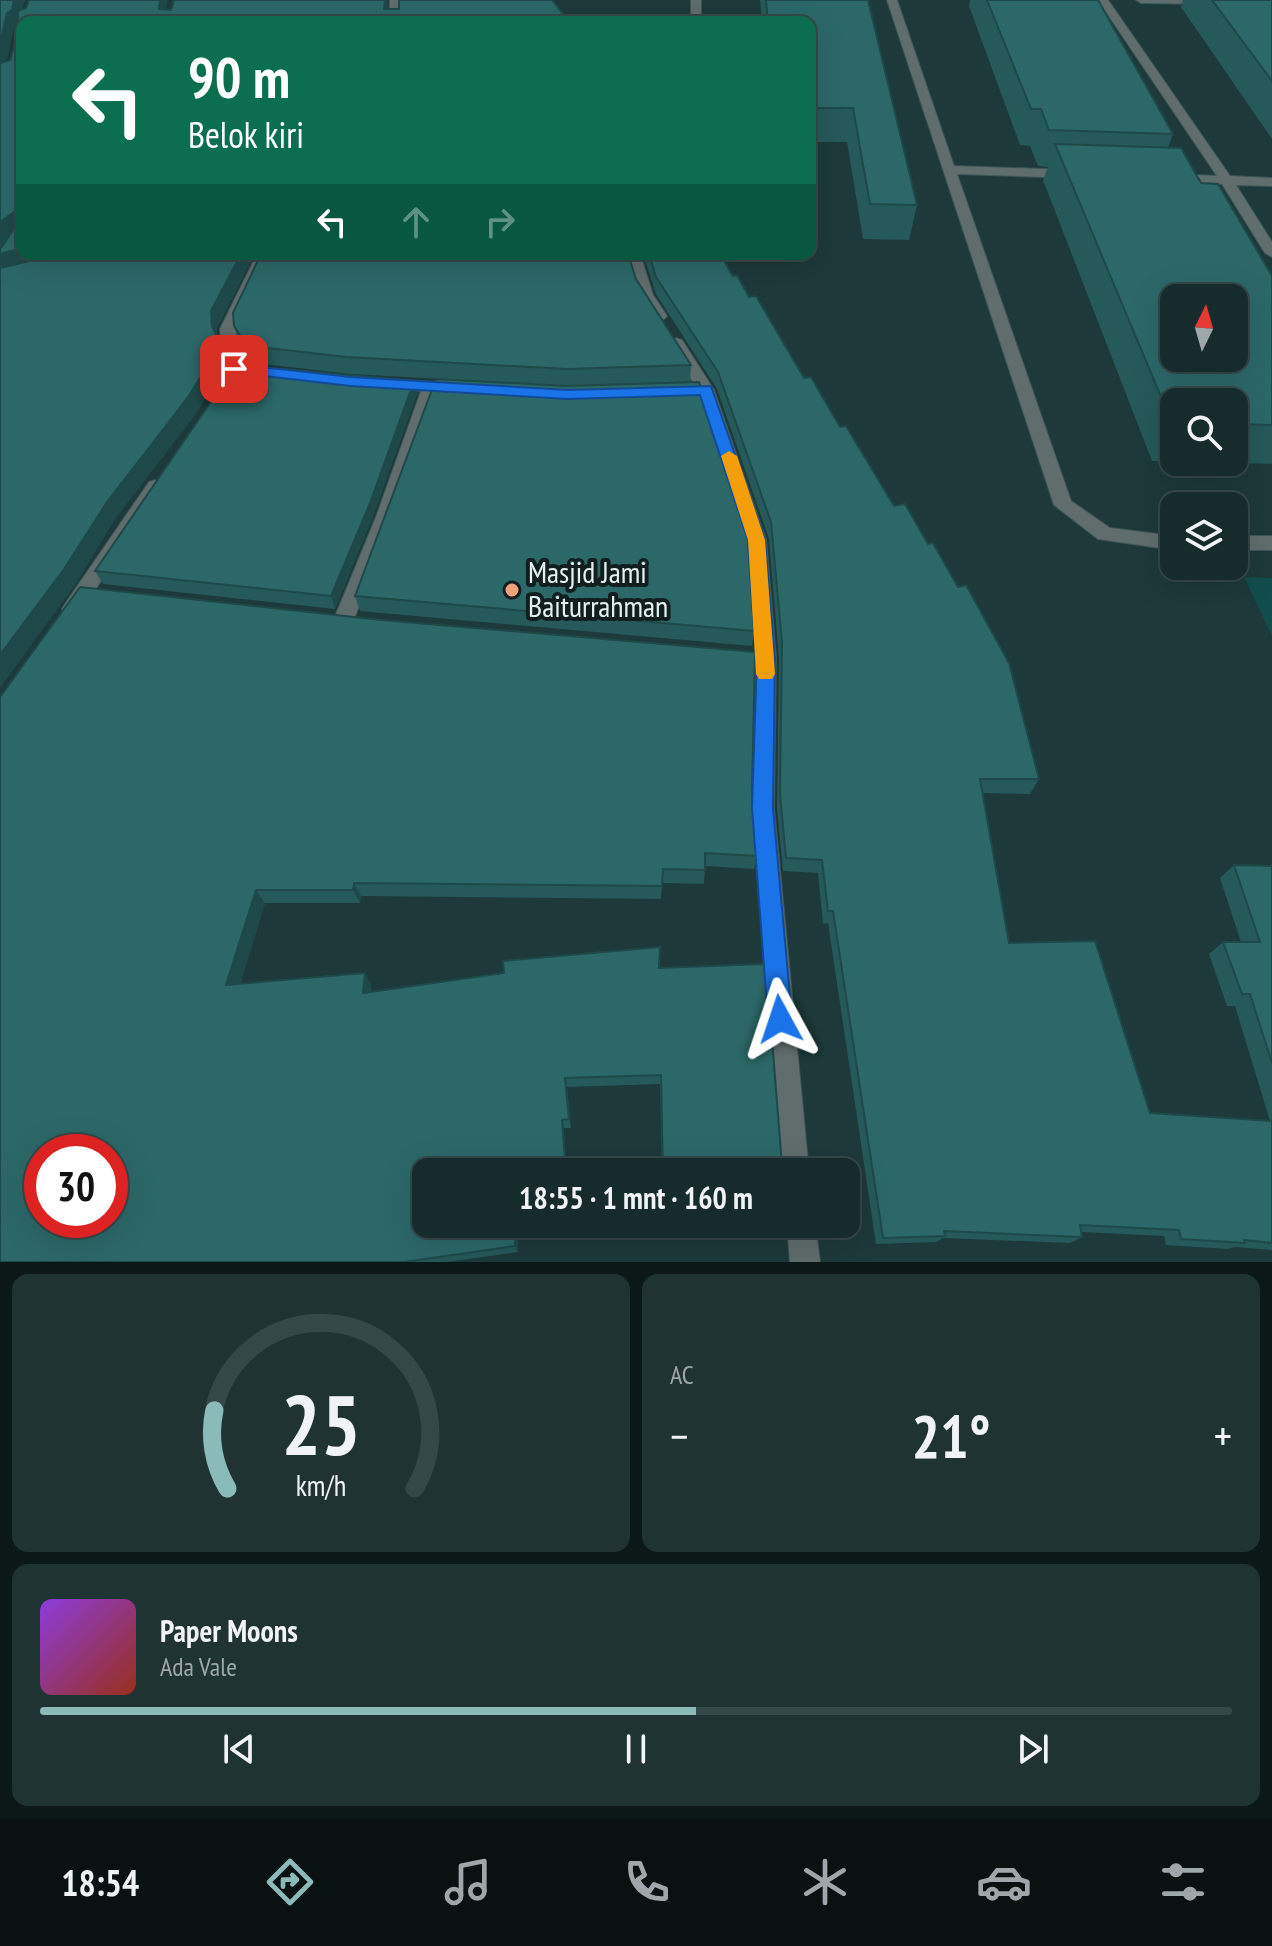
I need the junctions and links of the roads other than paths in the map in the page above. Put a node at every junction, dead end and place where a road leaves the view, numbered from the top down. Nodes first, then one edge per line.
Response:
1 (892, 0) edge
2 (1103, 0) edge
3 (1141, 0) edge
4 (1228, 1) edge
5 (949, 170) junction
6 (1087, 175) edge
7 (1165, 178) edge
8 (1226, 180) junction
9 (1272, 182) edge
10 (1272, 253) edge
11 (261, 260) edge
12 (635, 260) edge
13 (367, 383) edge
14 (431, 387) junction
15 (476, 390) edge
16 (212, 406) edge
17 (169, 469) edge
18 (1160, 541) edge
19 (1248, 543) edge
20 (1272, 543) edge
21 (372, 623) edge
22 (59, 628) edge
23 (794, 1158) edge
24 (802, 1238) edge
25 (805, 1262) edge

1 - 5 street
2 - 8 street
3 - 4 street
5 - 6 street
5 - 18 street
7 - 8 street
8 - 9 street
8 - 10 street
11 - 16 street
12 - 23 street
13 - 14 street
14 - 15 street
14 - 21 street
17 - 22 street
19 - 20 street
24 - 25 street

